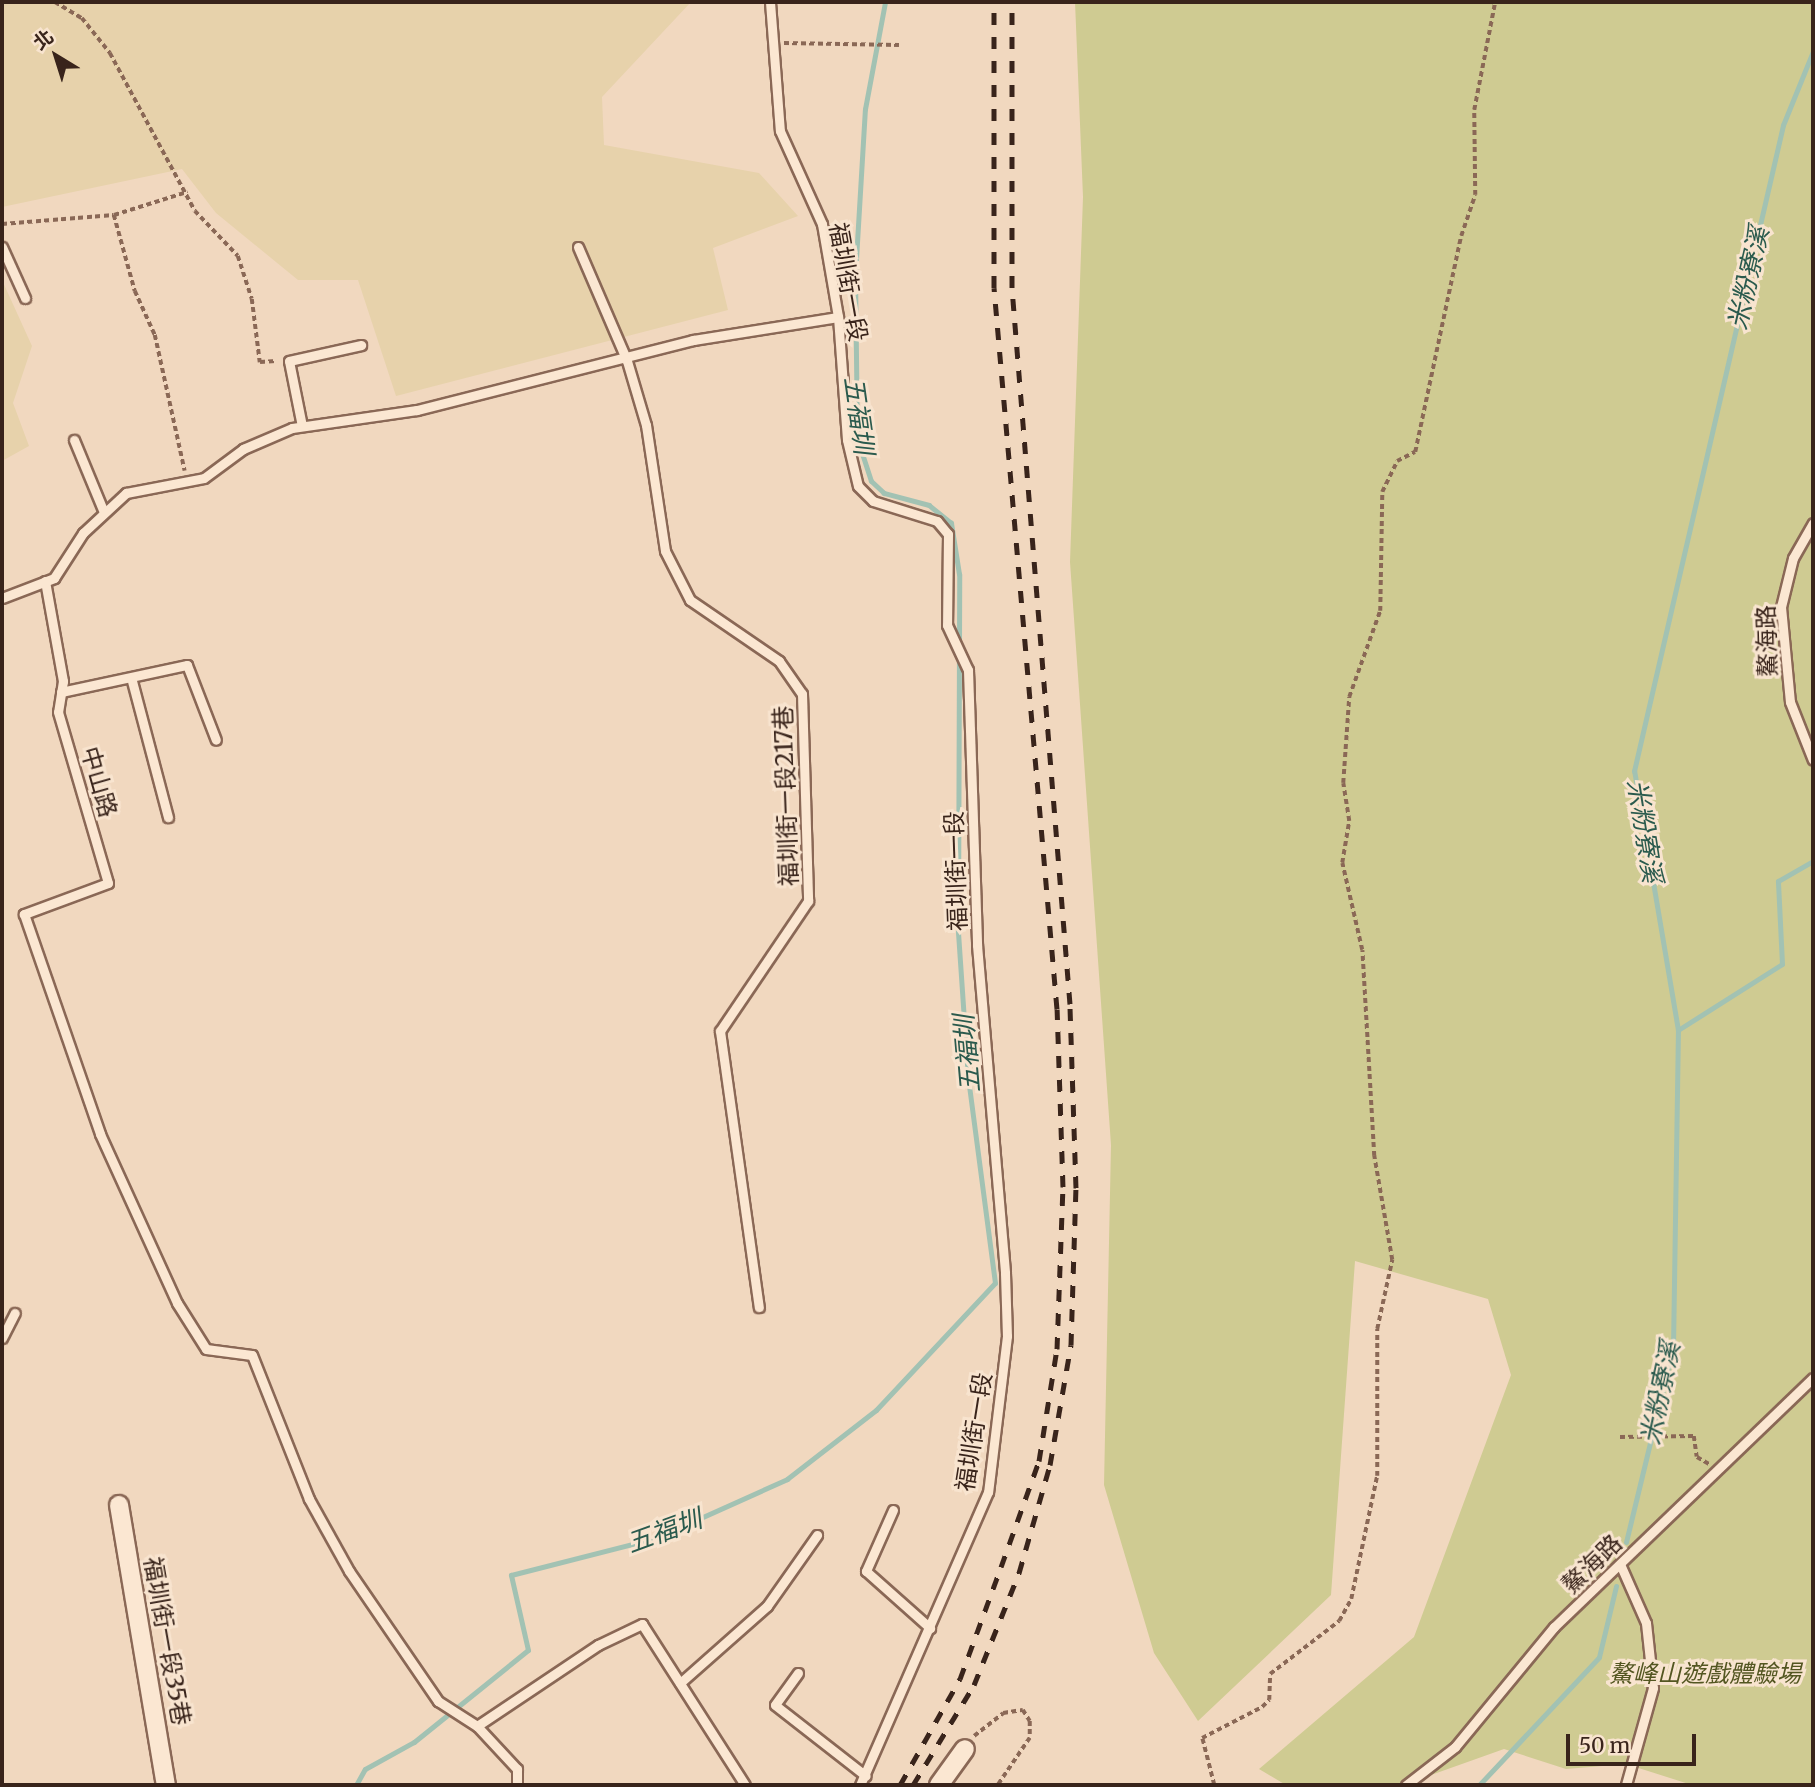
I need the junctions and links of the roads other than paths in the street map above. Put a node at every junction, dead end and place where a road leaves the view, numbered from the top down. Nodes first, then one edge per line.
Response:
1 (770, 2) edge
2 (2, 247) edge
3 (578, 247) dead end
4 (25, 298) dead end
5 (838, 317) junction
6 (361, 345) dead end
7 (627, 360) junction
8 (297, 427) junction
9 (74, 440) dead end
10 (103, 510) junction
11 (1813, 523) edge
12 (45, 581) junction
13 (2, 598) edge
14 (132, 681) junction
15 (61, 692) junction
16 (216, 740) dead end
17 (1813, 760) edge
18 (168, 817) dead end
19 (759, 1307) dead end
20 (15, 1313) dead end
21 (2, 1338) edge
22 (1813, 1378) edge
23 (119, 1506) dead end
24 (893, 1510) dead end
25 (817, 1535) dead end
26 (1620, 1564) junction
27 (930, 1628) junction
28 (798, 1673) dead end
29 (680, 1683) junction
30 (477, 1726) junction
31 (965, 1749) road end
32 (866, 1776) junction
33 (166, 1785) edge
34 (517, 1785) edge
35 (745, 1785) edge
36 (860, 1785) edge
37 (939, 1785) edge
38 (1406, 1785) edge
39 (1626, 1785) edge

1 - 5 lane, 福圳街一段
2 - 4 lane
3 - 7 lane, 福圳街一段217巷
5 - 7 lane
5 - 27 lane, 福圳街一段
6 - 8 lane
7 - 8 lane
7 - 19 lane, 福圳街一段217巷
8 - 10 lane
9 - 10 lane
10 - 12 lane
11 - 17 lane, 鰲海路
12 - 13 lane
12 - 15 lane, 中山路
14 - 15 lane
14 - 16 lane
14 - 18 lane
15 - 30 lane, 中山路
20 - 21 lane
22 - 26 lane, 鰲海路
23 - 33 street, 福圳街一段35巷
24 - 27 lane
25 - 29 lane
26 - 38 lane, 鰲海路
26 - 39 lane
27 - 32 lane, 福圳街一段
28 - 32 lane
29 - 30 lane
29 - 35 lane
30 - 34 lane
31 - 37 street
32 - 36 lane, 福圳街一段

